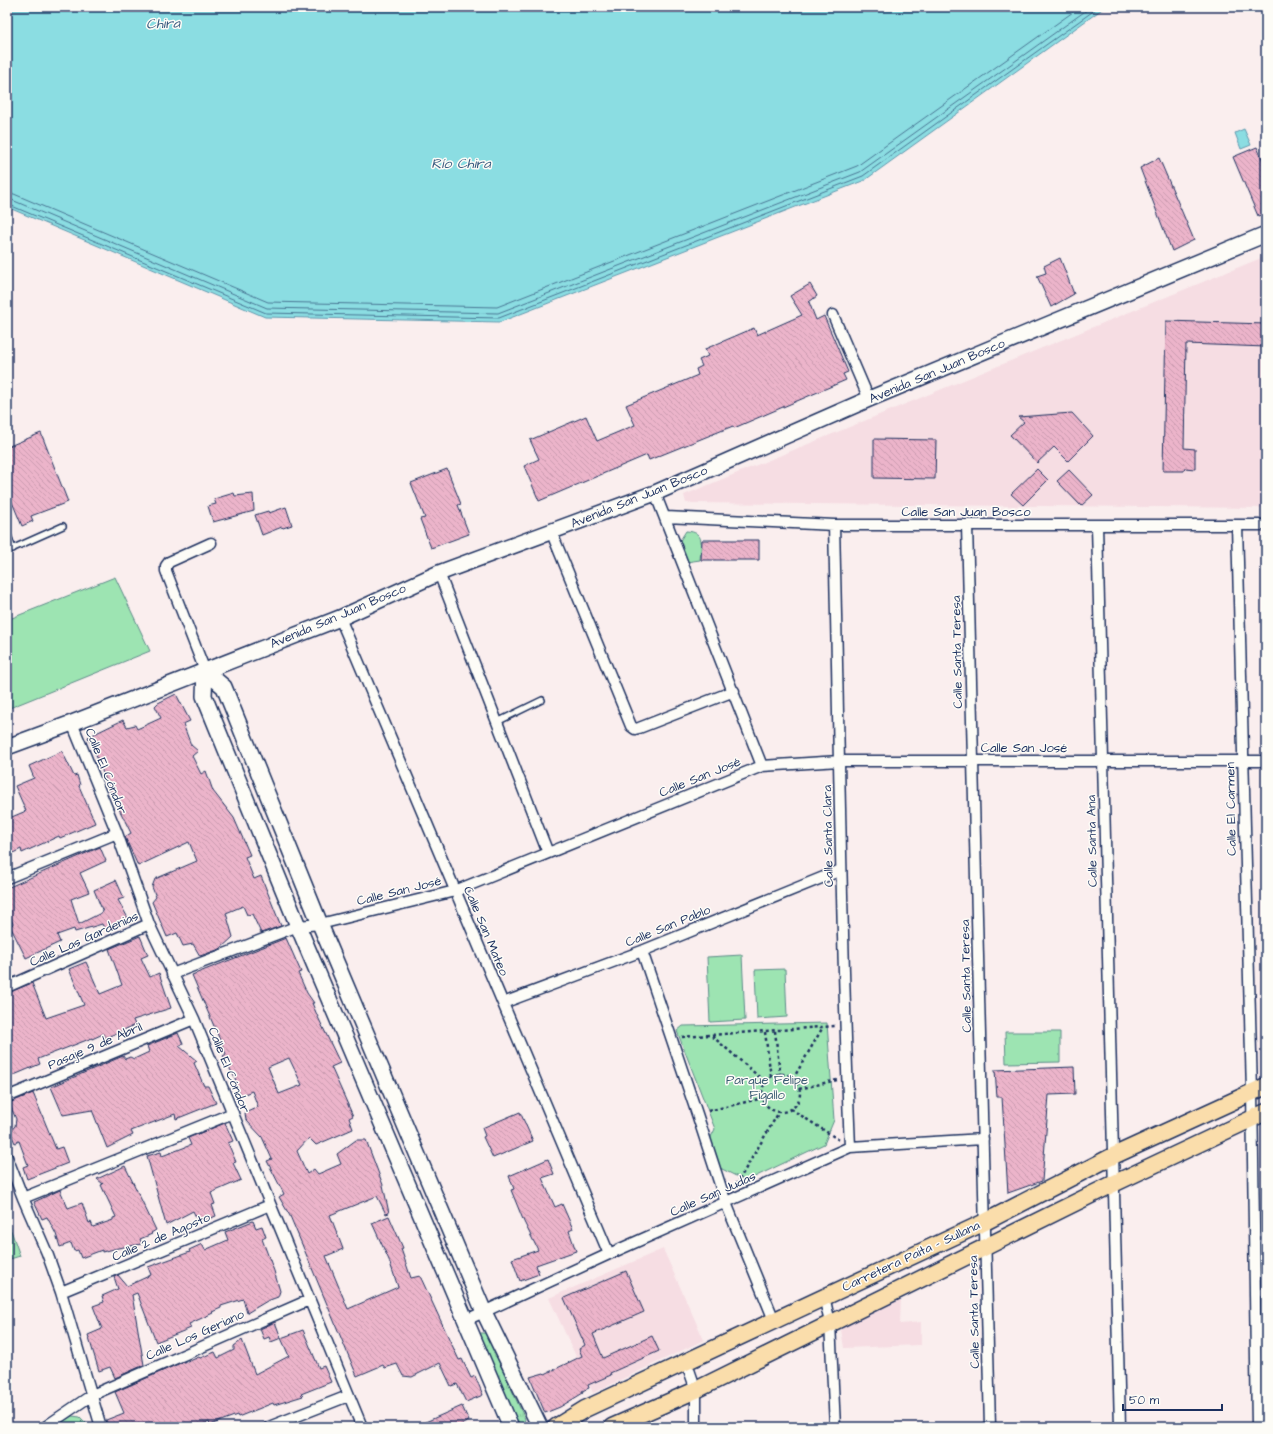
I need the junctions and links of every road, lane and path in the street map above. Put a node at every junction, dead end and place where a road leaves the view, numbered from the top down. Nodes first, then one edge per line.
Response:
1 (1266, 234) edge
2 (833, 314) dead end
3 (869, 399) junction
4 (655, 493) junction
5 (666, 517) junction
6 (834, 525) junction
7 (967, 525) junction
8 (1097, 525) junction
9 (1237, 525) junction
10 (1266, 525) edge
11 (63, 526) dead end
12 (551, 531) junction
13 (7, 532) edge
14 (210, 543) dead end
15 (14, 549) junction
16 (7, 551) edge
17 (439, 573) junction
18 (340, 618) junction
19 (205, 671) junction
20 (734, 692) junction
21 (542, 700) dead end
22 (497, 722) junction
23 (72, 723) junction
24 (7, 747) edge
25 (839, 761) junction
26 (973, 761) junction
27 (1103, 761) junction
28 (1243, 761) junction
29 (1266, 762) edge
30 (762, 766) junction
31 (117, 833) junction
32 (548, 853) junction
33 (842, 870) junction
34 (7, 878) edge
35 (456, 891) junction
36 (150, 924) junction
37 (320, 924) junction
38 (298, 926) junction
39 (642, 951) junction
40 (172, 974) junction
41 (7, 987) edge
42 (503, 1003) junction
43 (194, 1019) junction
44 (846, 1026) junction
45 (823, 1027) junction
46 (775, 1031) junction
47 (765, 1032) junction
48 (712, 1036) junction
49 (671, 1038) junction
50 (780, 1074) junction
51 (771, 1077) junction
52 (847, 1077) junction
53 (793, 1079) junction
54 (765, 1082) junction
55 (799, 1089) junction
56 (1259, 1089) edge
57 (7, 1097) edge
58 (763, 1098) junction
59 (791, 1109) junction
60 (779, 1112) junction
61 (232, 1113) junction
62 (697, 1114) junction
63 (1259, 1115) edge
64 (983, 1139) junction
65 (850, 1147) junction
66 (7, 1156) edge
67 (1113, 1156) junction
68 (1113, 1184) junction
69 (22, 1198) junction
70 (726, 1203) junction
71 (270, 1205) junction
72 (985, 1222) junction
73 (986, 1247) junction
74 (609, 1254) junction
75 (61, 1292) junction
76 (824, 1296) junction
77 (309, 1300) junction
78 (484, 1312) junction
79 (774, 1320) junction
80 (464, 1321) junction
81 (830, 1323) junction
82 (686, 1361) junction
83 (696, 1390) junction
84 (92, 1395) junction
85 (348, 1396) junction
86 (45, 1427) edge
87 (100, 1427) edge
88 (269, 1427) edge
89 (362, 1427) edge
90 (511, 1427) edge
91 (540, 1427) edge
92 (556, 1427) edge
93 (612, 1427) edge
94 (696, 1427) edge
95 (835, 1427) edge
96 (990, 1427) edge
97 (1120, 1427) edge
98 (1257, 1427) edge

1 - 3 street, Avenida San Juan Bosco
2 - 3 street
3 - 4 street, Avenida San Juan Bosco
4 - 5 street
4 - 12 street, Avenida San Juan Bosco
5 - 6 street, Calle San Juan Bosco
5 - 20 street
6 - 7 street, Calle San Juan Bosco
6 - 25 street, Calle Santa Clara
7 - 8 street, Calle San Juan Bosco
7 - 26 street, Calle Santa Teresa
8 - 9 street, Calle San Juan Bosco
8 - 27 street, Calle Santa Ana
9 - 10 street, Calle San Juan Bosco
9 - 28 street, Calle El Carmen
11 - 15 lane
12 - 17 street, Avenida San Juan Bosco
12 - 20 street
13 - 15 lane
14 - 19 street
15 - 16 lane
17 - 18 street, Avenida San Juan Bosco
17 - 22 street
18 - 19 street, Avenida San Juan Bosco
18 - 35 street, Calle San Mateo
19 - 23 street, Avenida San Juan Bosco
19 - 37 street
19 - 38 street
20 - 30 street
21 - 22 lane
22 - 32 street
23 - 24 street, Avenida San Juan Bosco
23 - 31 street, Calle El Cóndor
25 - 26 street, Calle San José
25 - 30 street, Calle San José
25 - 33 street, Calle Santa Clara
26 - 27 street, Calle San José
26 - 64 street, Calle Santa Teresa
27 - 28 street, Calle San José
27 - 67 street, Calle Santa Ana
28 - 29 street, Calle San José
28 - 56 street, Calle El Carmen
30 - 32 street, Calle San José
31 - 34 street
31 - 36 street, Calle El Cóndor
32 - 35 street, Calle San José
33 - 39 street, Calle San Pablo
33 - 44 street, Calle Santa Clara
35 - 37 street, Calle San José
35 - 42 street, Calle San Mateo
36 - 40 street, Calle El Cóndor
36 - 41 street, Calle Las Gardenias
37 - 38 street, Calle San José
37 - 78 street
38 - 40 street, Calle San José
38 - 80 street
39 - 42 street, Calle San Pablo
39 - 49 street
40 - 43 street, Calle El Cóndor
42 - 74 street, Calle San Mateo
43 - 57 street, Pasaje 9 de Abril
43 - 61 street, Calle El Cóndor
44 - 45 path
44 - 52 street, Calle Santa Clara
45 - 46 path
45 - 53 path
46 - 47 path
46 - 50 path
47 - 48 path
47 - 51 path
48 - 49 path
48 - 54 path
49 - 62 street
50 - 51 path
50 - 53 path
51 - 54 path
52 - 55 path
52 - 65 street, Calle Santa Clara
53 - 55 path
54 - 58 path
55 - 59 path
56 - 63 street, Calle El Carmen
56 - 67 main road, Carretera Paita - Sullana
58 - 60 path
58 - 62 path
59 - 60 path
59 - 65 path
60 - 70 path
61 - 69 street
61 - 71 street, Calle El Cóndor
62 - 70 street
63 - 68 main road, Carretera Paita - Sullana
63 - 98 street, Calle El Carmen
64 - 65 street, Calle San Judas
64 - 72 street, Calle Santa Teresa
65 - 70 street, Calle San Judas
66 - 69 street
67 - 68 street, Calle Santa Ana
67 - 72 main road, Carretera Paita - Sullana
68 - 73 main road, Carretera Paita - Sullana
68 - 97 street, Calle Santa Ana
69 - 75 street
70 - 74 street, Calle San Judas
70 - 79 street
71 - 75 street, Calle 2 de Agosto
71 - 77 street, Calle El Cóndor
72 - 73 street, Calle Santa Teresa
72 - 76 main road, Carretera Paita - Sullana
73 - 81 main road, Carretera Paita - Sullana
73 - 96 street, Calle Santa Teresa
74 - 78 street, Calle San Judas
75 - 84 street
76 - 79 main road, Carretera Paita - Sullana
76 - 81 street
77 - 84 street, Calle Los Geriano
77 - 85 street, Calle El Cóndor
78 - 80 street, Calle San Judas
78 - 91 street
79 - 82 main road, Carretera Paita - Sullana
80 - 90 street
81 - 83 main road, Carretera Paita - Sullana
81 - 95 street
82 - 83 street
82 - 92 main road, Carretera Paita - Sullana
83 - 93 main road, Carretera Paita - Sullana
83 - 94 street
84 - 86 street, Calle Los Geriano
84 - 87 street
85 - 88 street
85 - 89 street, Calle El Cóndor

